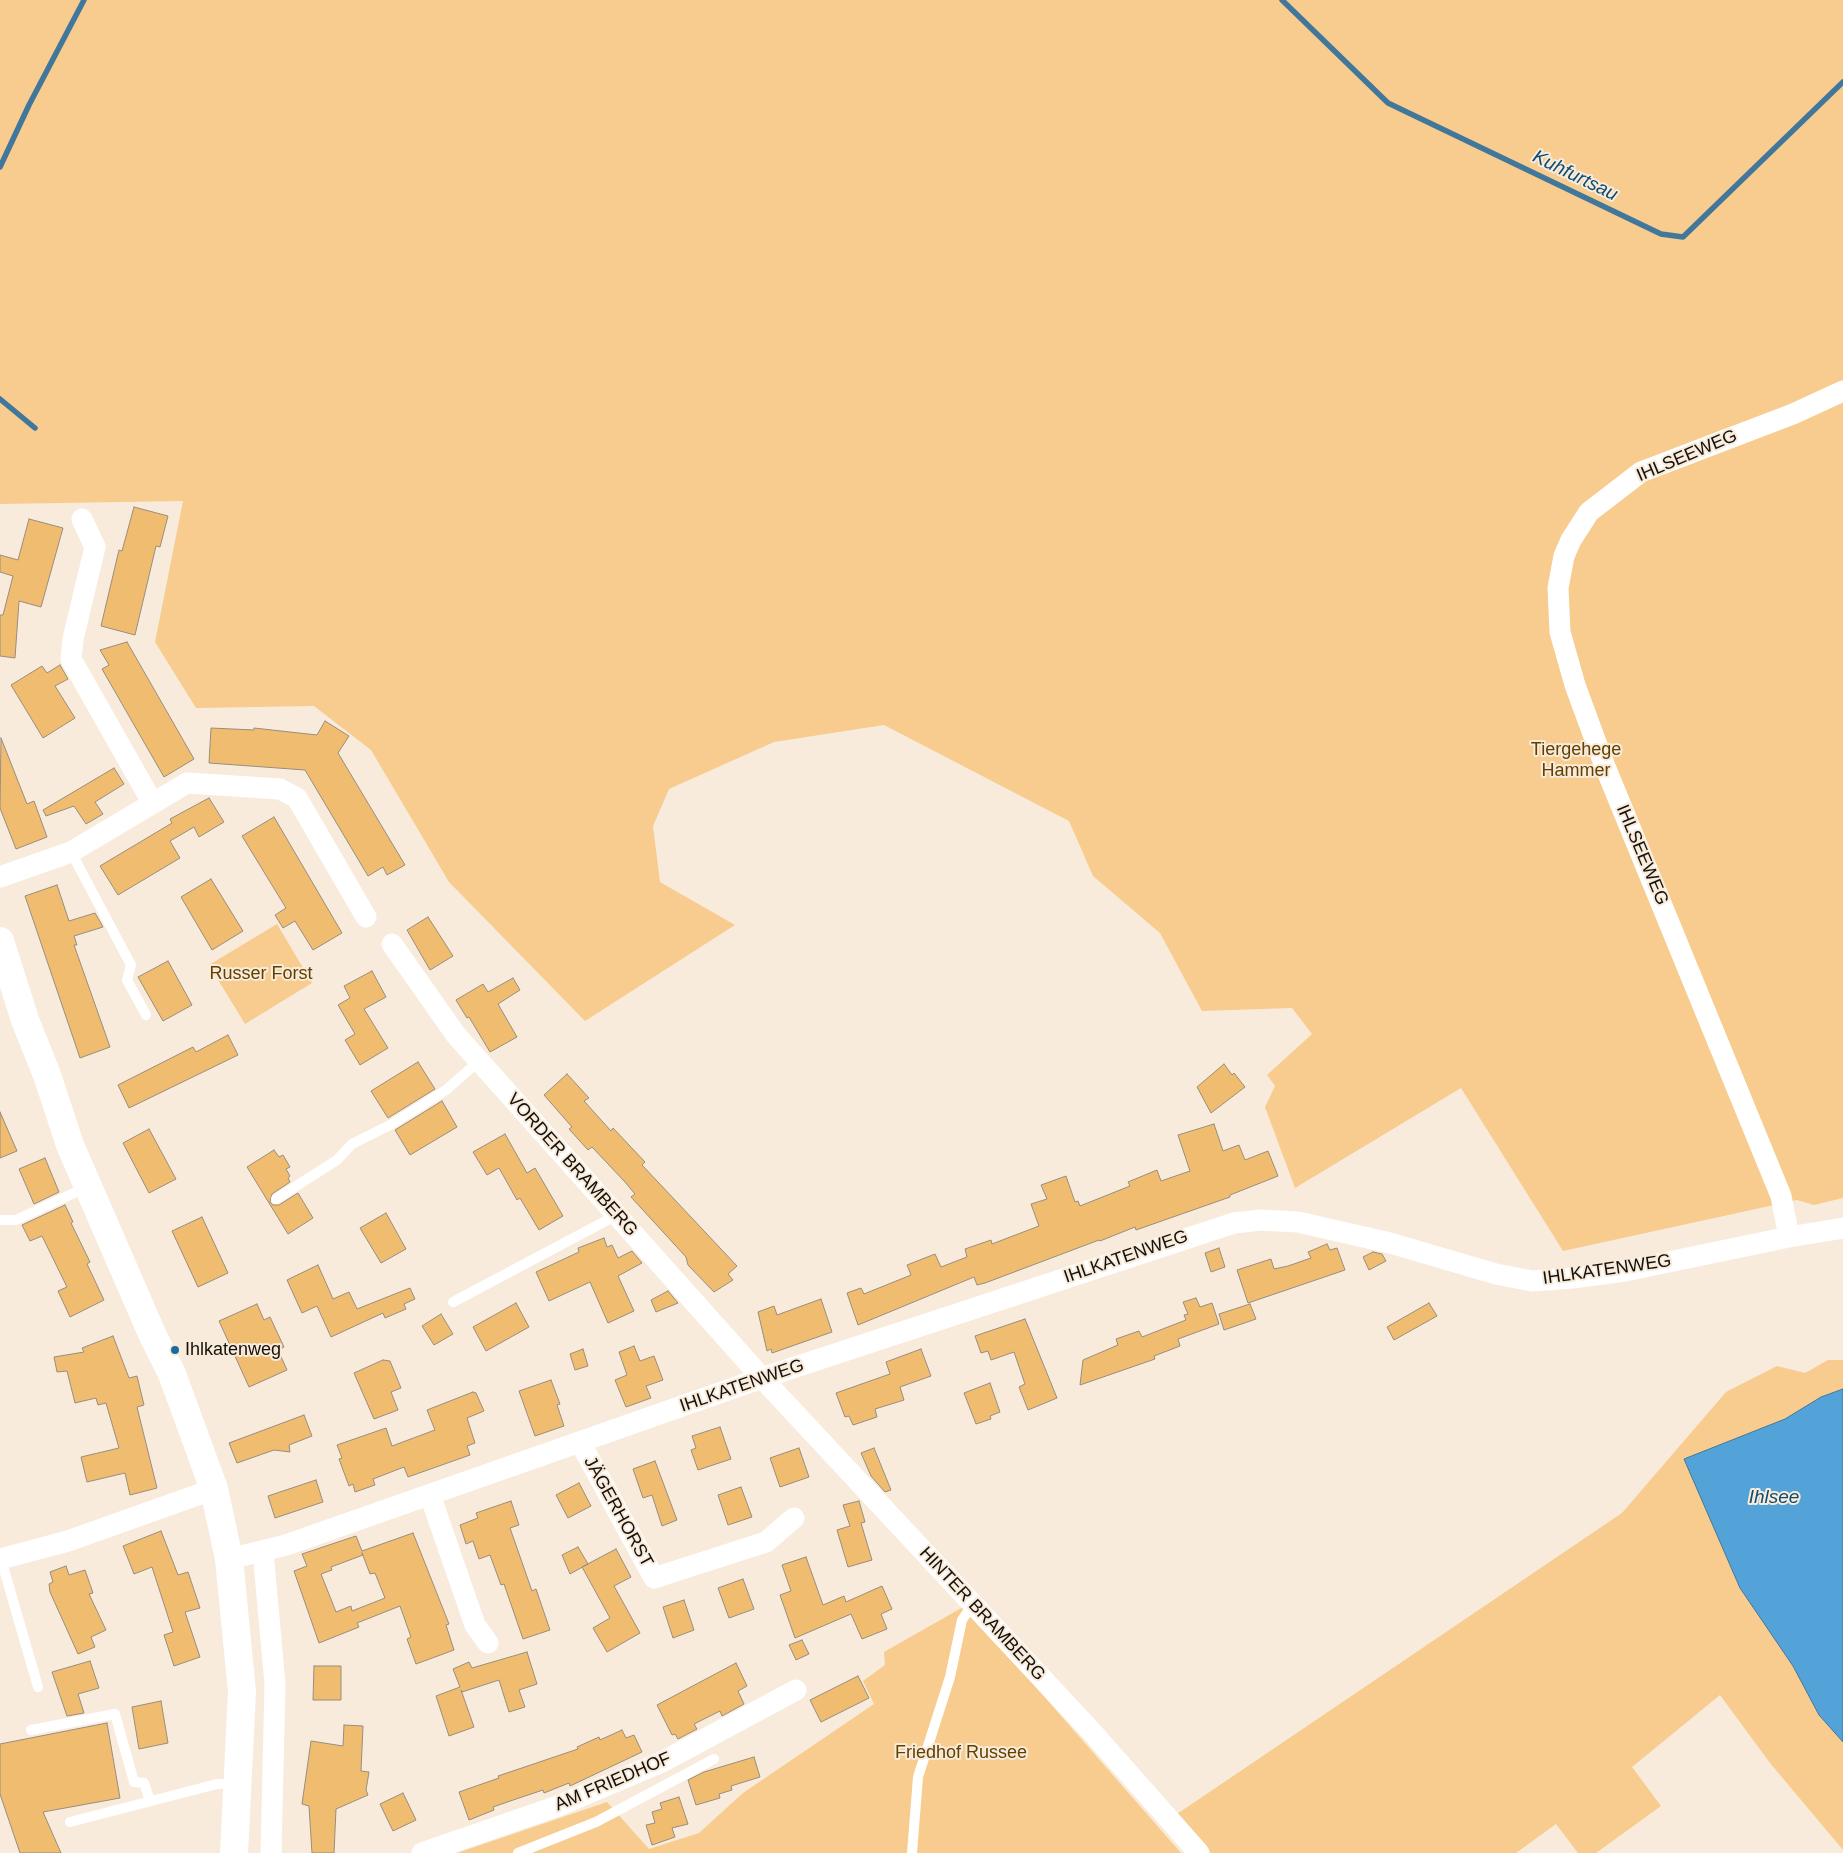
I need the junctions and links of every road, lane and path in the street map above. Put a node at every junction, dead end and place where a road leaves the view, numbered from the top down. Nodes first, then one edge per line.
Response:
1 (1843, 391) edge
2 (82, 520) dead end
3 (152, 802) junction
4 (71, 852) junction
5 (0, 877) edge
6 (366, 917) dead end
7 (0, 941) edge
8 (392, 944) dead end
9 (146, 1015) dead end
10 (479, 1062) junction
11 (88, 1186) junction
12 (276, 1199) dead end
13 (617, 1215) junction
14 (0, 1220) edge
15 (1843, 1228) edge
16 (1789, 1236) junction
17 (453, 1302) dead end
18 (762, 1378) junction
19 (580, 1442) junction
20 (214, 1489) junction
21 (430, 1495) junction
22 (794, 1518) dead end
23 (263, 1552) junction
24 (0, 1559) edge
25 (229, 1559) junction
26 (972, 1604) junction
27 (488, 1643) dead end
28 (38, 1687) dead end
29 (796, 1690) dead end
30 (31, 1730) dead end
31 (714, 1759) dead end
32 (237, 1784) junction
33 (150, 1801) junction
34 (70, 1822) dead end
35 (234, 1853) edge
36 (271, 1853) edge
37 (422, 1853) edge
38 (518, 1853) edge
39 (912, 1853) edge
40 (1199, 1853) edge

1 - 16 street, IHLSEEWEG
2 - 3 street
3 - 4 street
3 - 6 street
4 - 5 street
4 - 9 lane
7 - 11 street
8 - 10 street, VORDER BRAMBERG
10 - 12 lane
10 - 13 street, VORDER BRAMBERG
11 - 14 lane
11 - 20 street
13 - 17 lane
13 - 18 street, VORDER BRAMBERG
15 - 16 street, IHLKATENWEG
16 - 18 street, IHLKATENWEG
18 - 19 street, IHLKATENWEG
18 - 26 street, HINTER BRAMBERG
19 - 21 street, IHLKATENWEG
19 - 22 street, JÄGERHORST
20 - 24 street
20 - 25 street
21 - 23 street, IHLKATENWEG
21 - 27 street
23 - 25 street, IHLKATENWEG
23 - 36 street
24 - 28 lane
25 - 32 street
26 - 39 lane
26 - 40 street, HINTER BRAMBERG
29 - 37 street, AM FRIEDHOF
30 - 33 lane
31 - 38 lane
32 - 33 lane
32 - 35 street
33 - 34 lane

